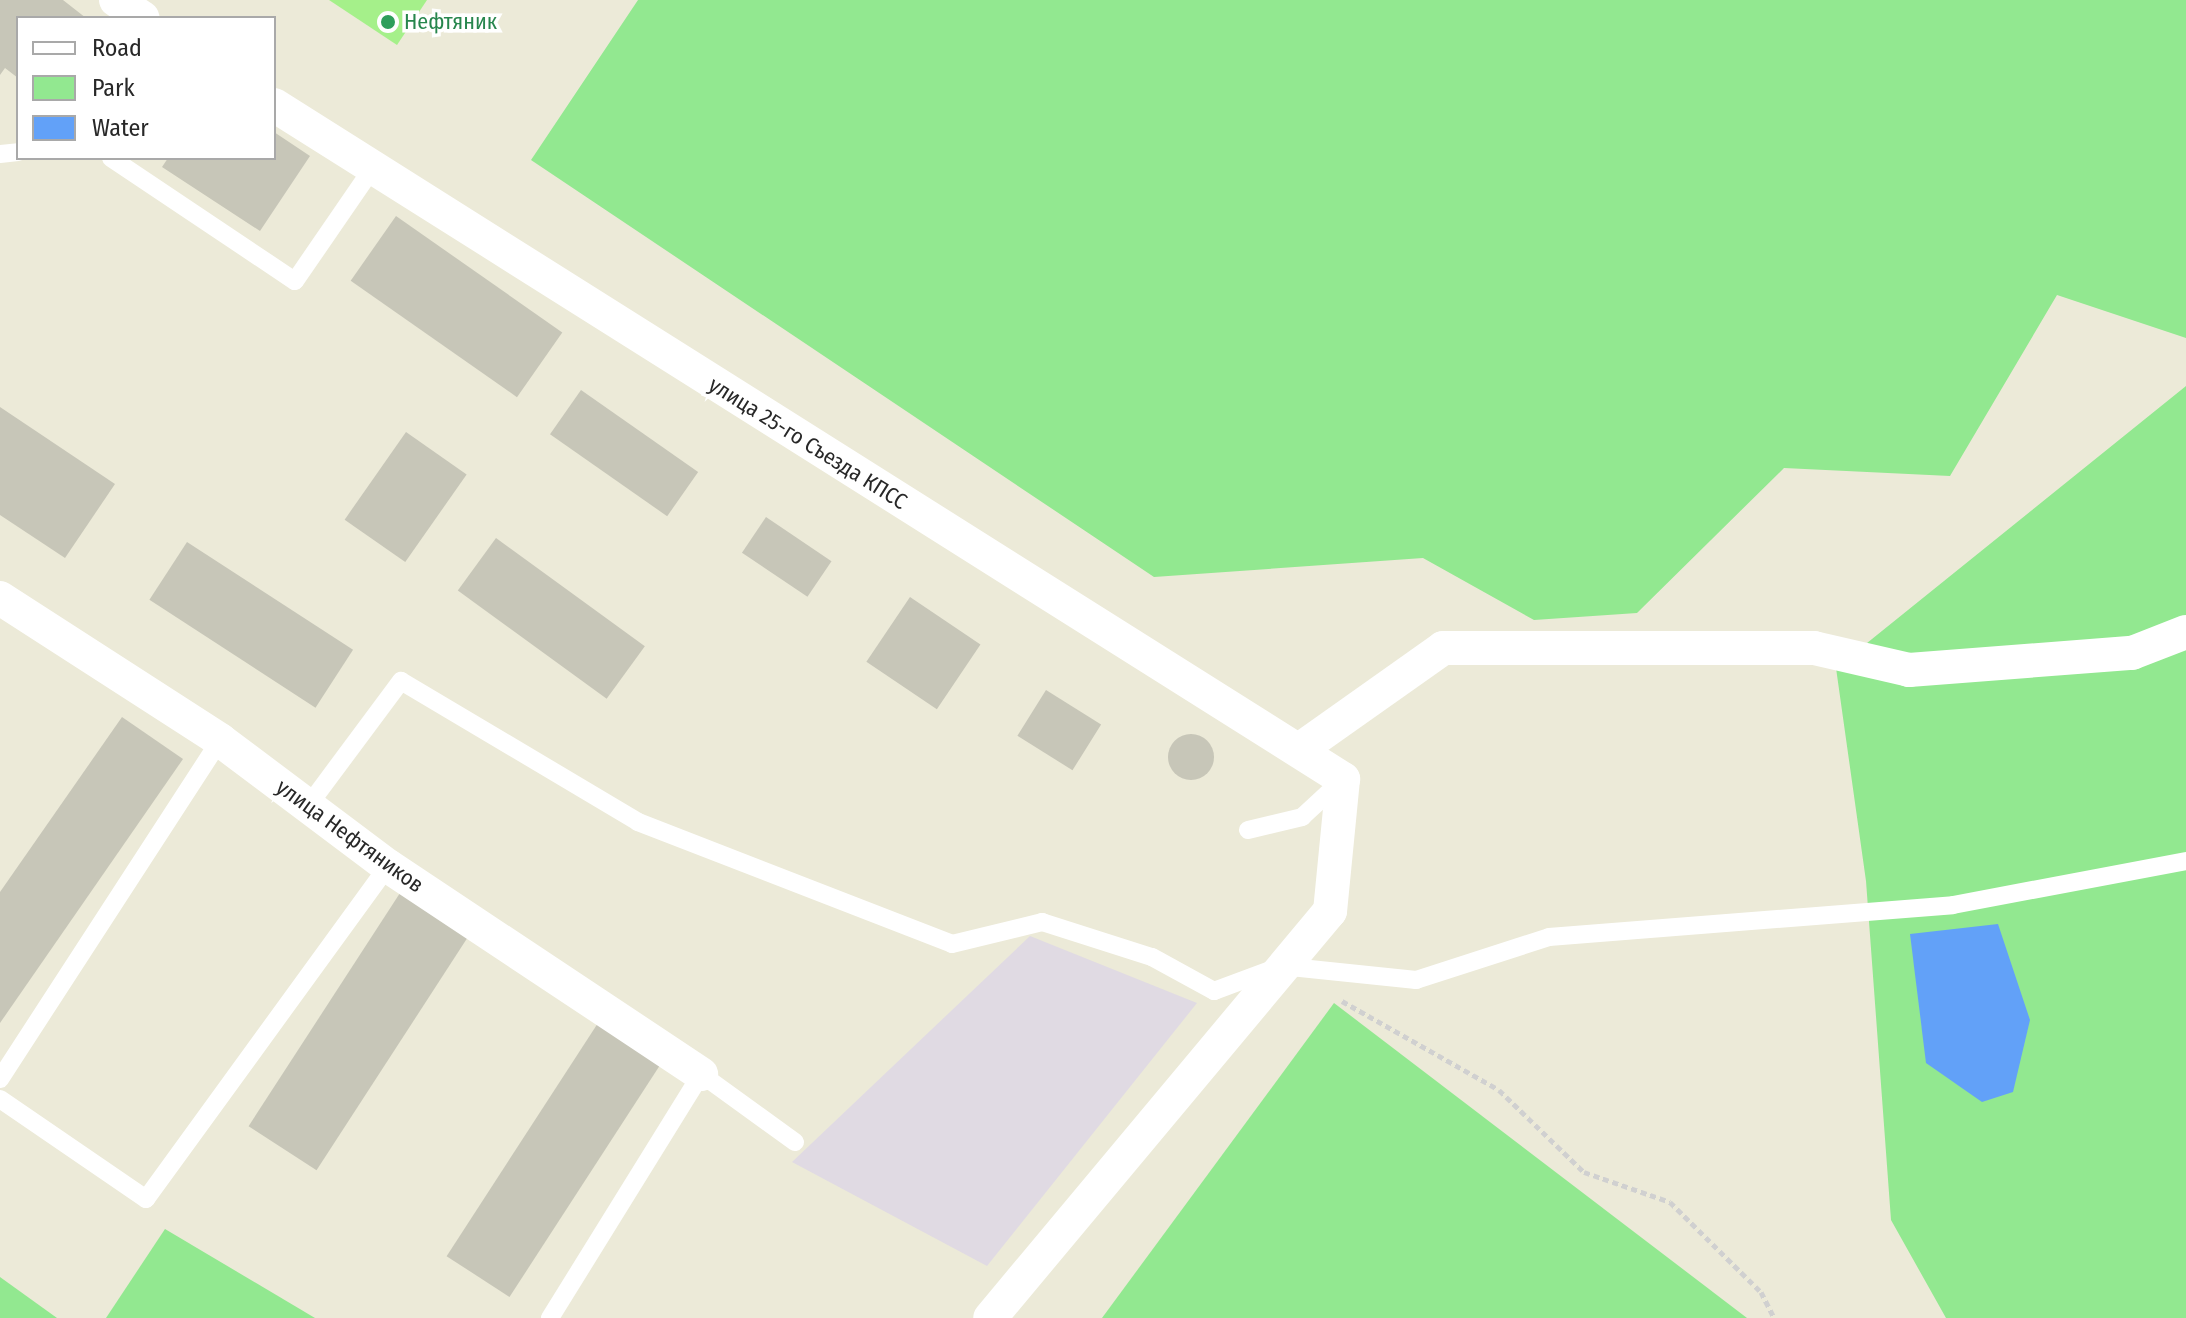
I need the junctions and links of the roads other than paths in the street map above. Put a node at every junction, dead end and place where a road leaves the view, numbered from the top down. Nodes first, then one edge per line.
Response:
1 (116, 0) edge
2 (140, 16) edge
3 (276, 106) edge
4 (114, 160) edge
5 (372, 169) junction
6 (0, 598) edge
7 (2186, 632) edge
8 (220, 740) junction
9 (1299, 750) junction
10 (1343, 779) junction
11 (308, 806) junction
12 (1248, 830) dead end
13 (2186, 861) edge
14 (388, 866) junction
15 (1281, 966) junction
16 (701, 1074) junction
17 (0, 1079) edge
18 (0, 1099) edge
19 (795, 1142) dead end
20 (550, 1318) edge
21 (990, 1318) edge

1 - 2 street
3 - 5 street, улица 25-го Съезда КПСС
4 - 5 lane
5 - 9 street, улица 25-го Съезда КПСС
6 - 8 street, улица Нефтяников
7 - 9 street
8 - 11 street, улица Нефтяников
8 - 17 lane
9 - 10 street, улица 25-го Съезда КПСС
10 - 12 lane
10 - 15 street
11 - 14 street, улица Нефтяников
11 - 15 lane
13 - 15 lane
14 - 16 street, улица Нефтяников
14 - 18 lane
15 - 21 street
16 - 19 lane
16 - 20 lane

